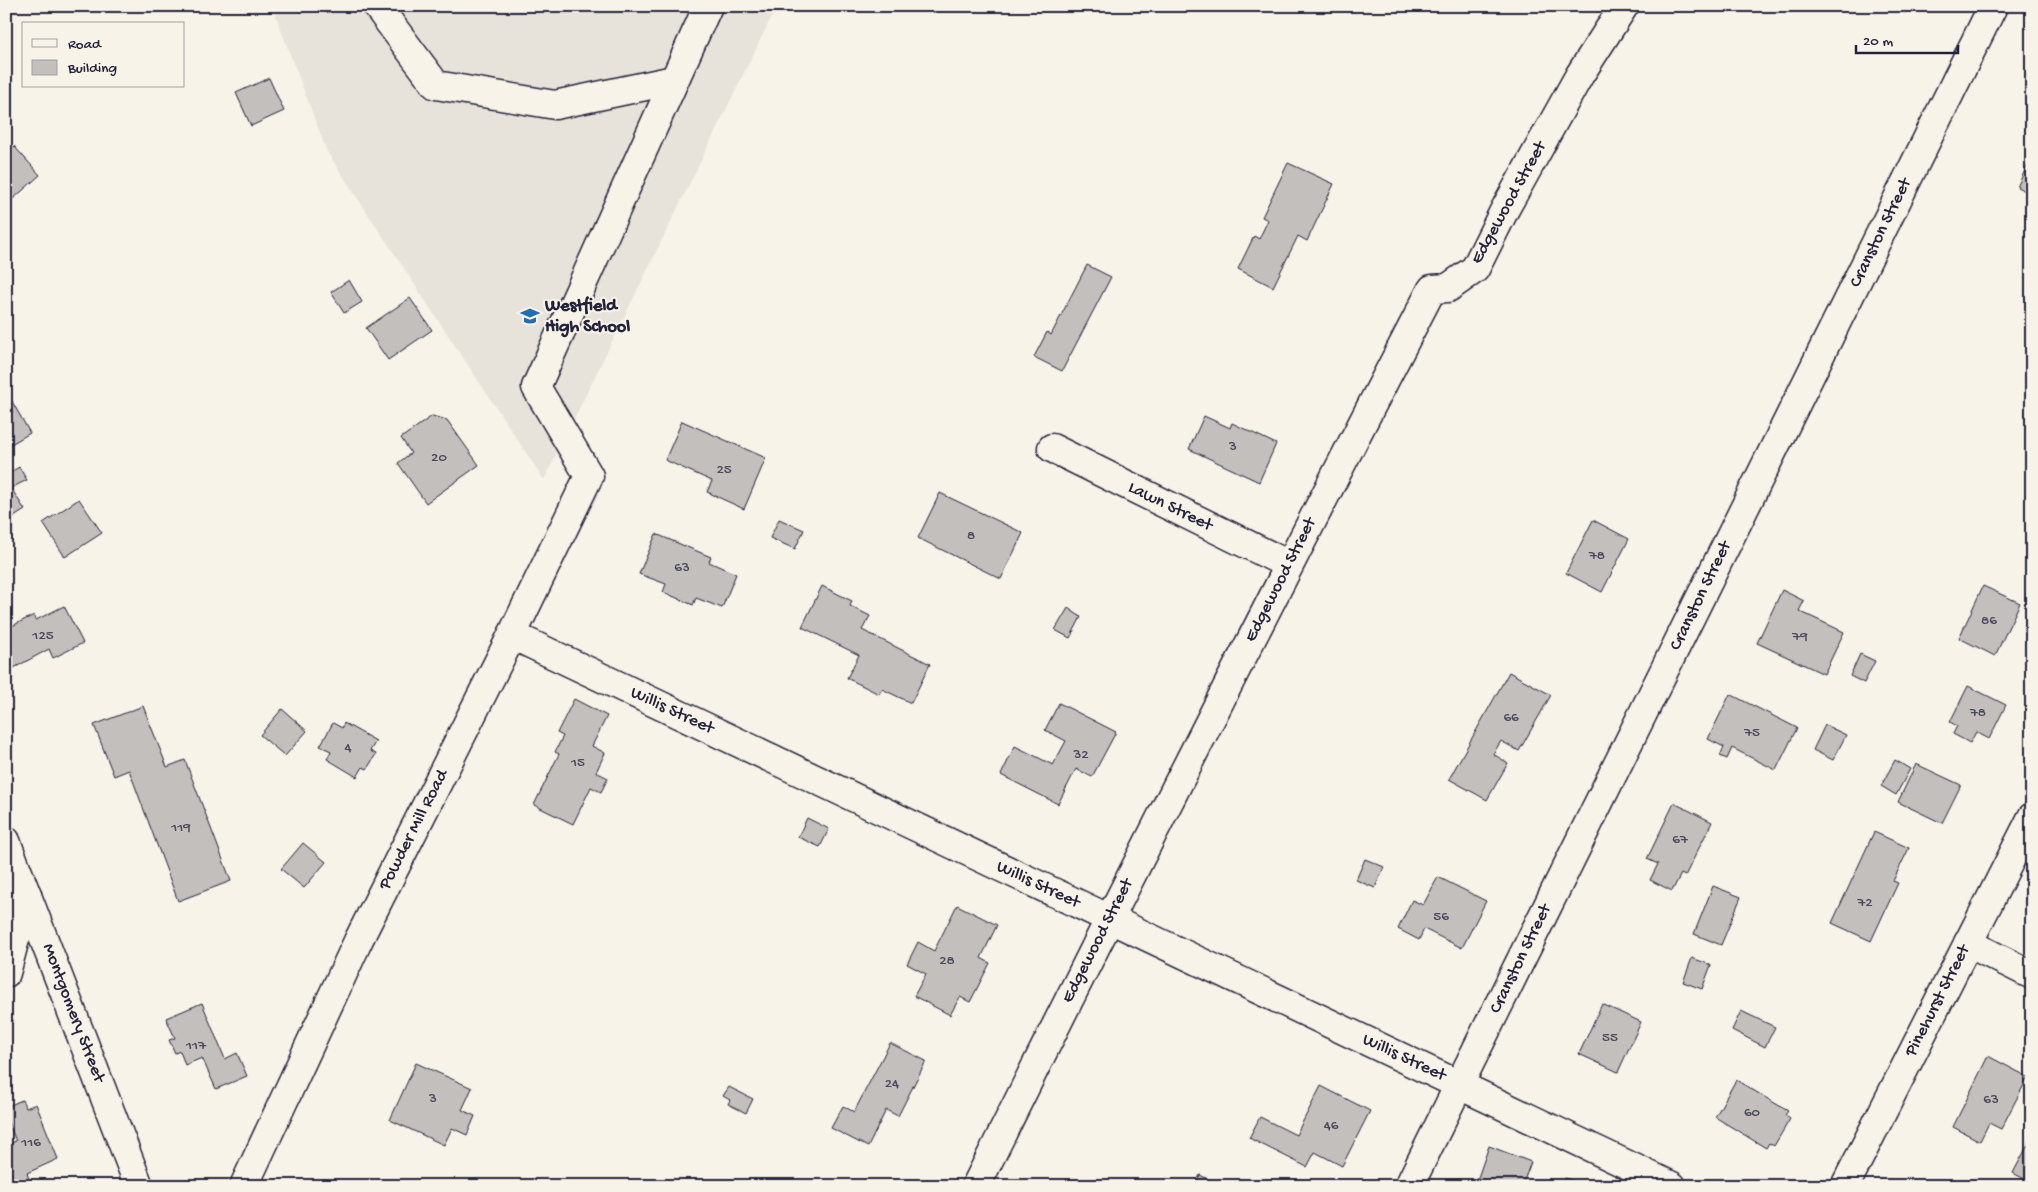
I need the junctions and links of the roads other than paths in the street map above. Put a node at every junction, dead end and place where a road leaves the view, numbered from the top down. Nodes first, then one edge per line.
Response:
1 (377, 6) edge
2 (708, 6) edge
3 (1624, 6) edge
4 (1993, 6) edge
5 (674, 80) junction
6 (1052, 448) dead end
7 (1289, 565) junction
8 (512, 635) junction
9 (2032, 817) edge
10 (6, 841) edge
11 (26, 894) junction
12 (1109, 919) junction
13 (1968, 943) junction
14 (6, 974) edge
15 (2032, 975) edge
16 (1459, 1085) junction
17 (139, 1186) edge
18 (244, 1186) edge
19 (976, 1186) edge
20 (1409, 1186) edge
21 (1672, 1186) edge
22 (1845, 1186) edge

1 - 5 street
2 - 5 street
3 - 7 street, Edgewood Street
4 - 16 street, Cranston Street
5 - 8 street, Powder Mill Road
6 - 7 street, Lawn Street
7 - 12 street, Edgewood Street
8 - 12 street, Willis Street
8 - 18 street, Powder Mill Road
9 - 13 street, Pinehurst Street
10 - 11 street, Montgomery Street
11 - 14 street
11 - 17 street, Montgomery Street
12 - 16 street, Willis Street
12 - 19 street, Edgewood Street
13 - 15 street
13 - 22 street, Pinehurst Street
16 - 20 street, Cranston Street
16 - 21 street, Willis Street

